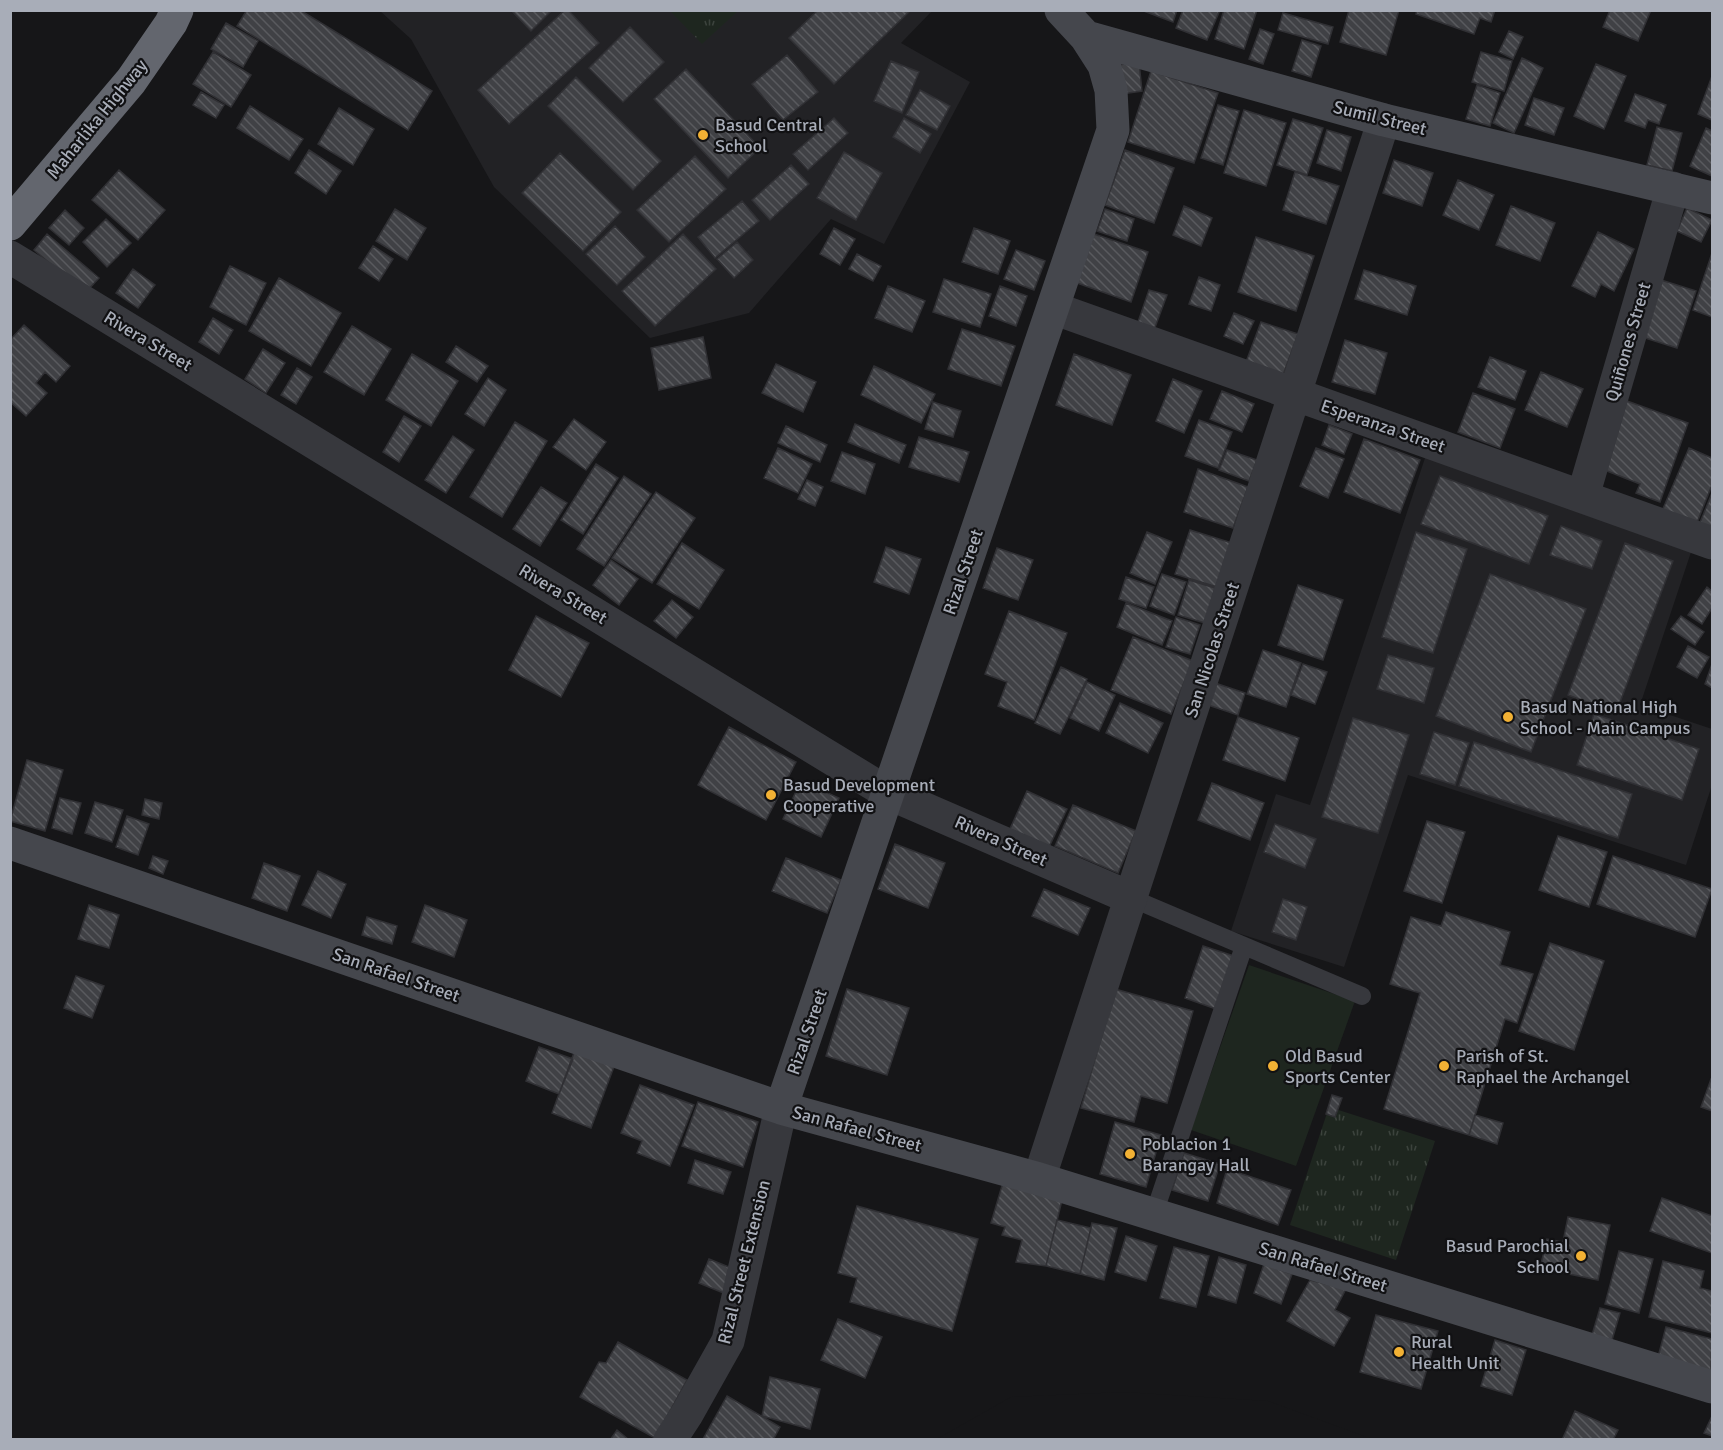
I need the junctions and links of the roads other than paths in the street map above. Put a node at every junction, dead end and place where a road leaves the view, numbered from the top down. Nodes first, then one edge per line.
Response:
1 (1061, 10) edge
2 (178, 15) edge
3 (1086, 37) junction
4 (1384, 120) junction
5 (1672, 188) junction
6 (1713, 198) edge
7 (10, 224) edge
8 (10, 257) edge
9 (1053, 308) junction
10 (1295, 396) junction
11 (1583, 496) junction
12 (1713, 543) edge
13 (888, 793) junction
14 (10, 843) edge
15 (1131, 898) junction
16 (1244, 946) junction
17 (1362, 996) dead end
18 (781, 1108) junction
19 (1039, 1179) junction
20 (1154, 1215) junction
21 (1713, 1387) edge
22 (670, 1440) edge

1 - 3 street
2 - 7 highway, Maharlika Highway
3 - 4 street, Sumil Street
3 - 9 street, Rizal Street
4 - 5 street, Sumil Street
4 - 10 street, San Nicolas Street
5 - 6 street, Sumil Street
5 - 11 street, Quiñones Street
8 - 13 street, Rivera Street
9 - 10 street, Esperanza Street
9 - 13 street, Rizal Street
10 - 11 street, Esperanza Street
10 - 15 street, San Nicolas Street
11 - 12 street, Esperanza Street
13 - 15 street, Rivera Street
13 - 18 street, Rizal Street
14 - 18 street, San Rafael Street
15 - 16 lane
15 - 19 street, San Nicolas Street
16 - 17 lane
16 - 20 lane
18 - 19 street, San Rafael Street
18 - 22 street, Rizal Street Extension
19 - 20 street, San Rafael Street
20 - 21 street, San Rafael Street

